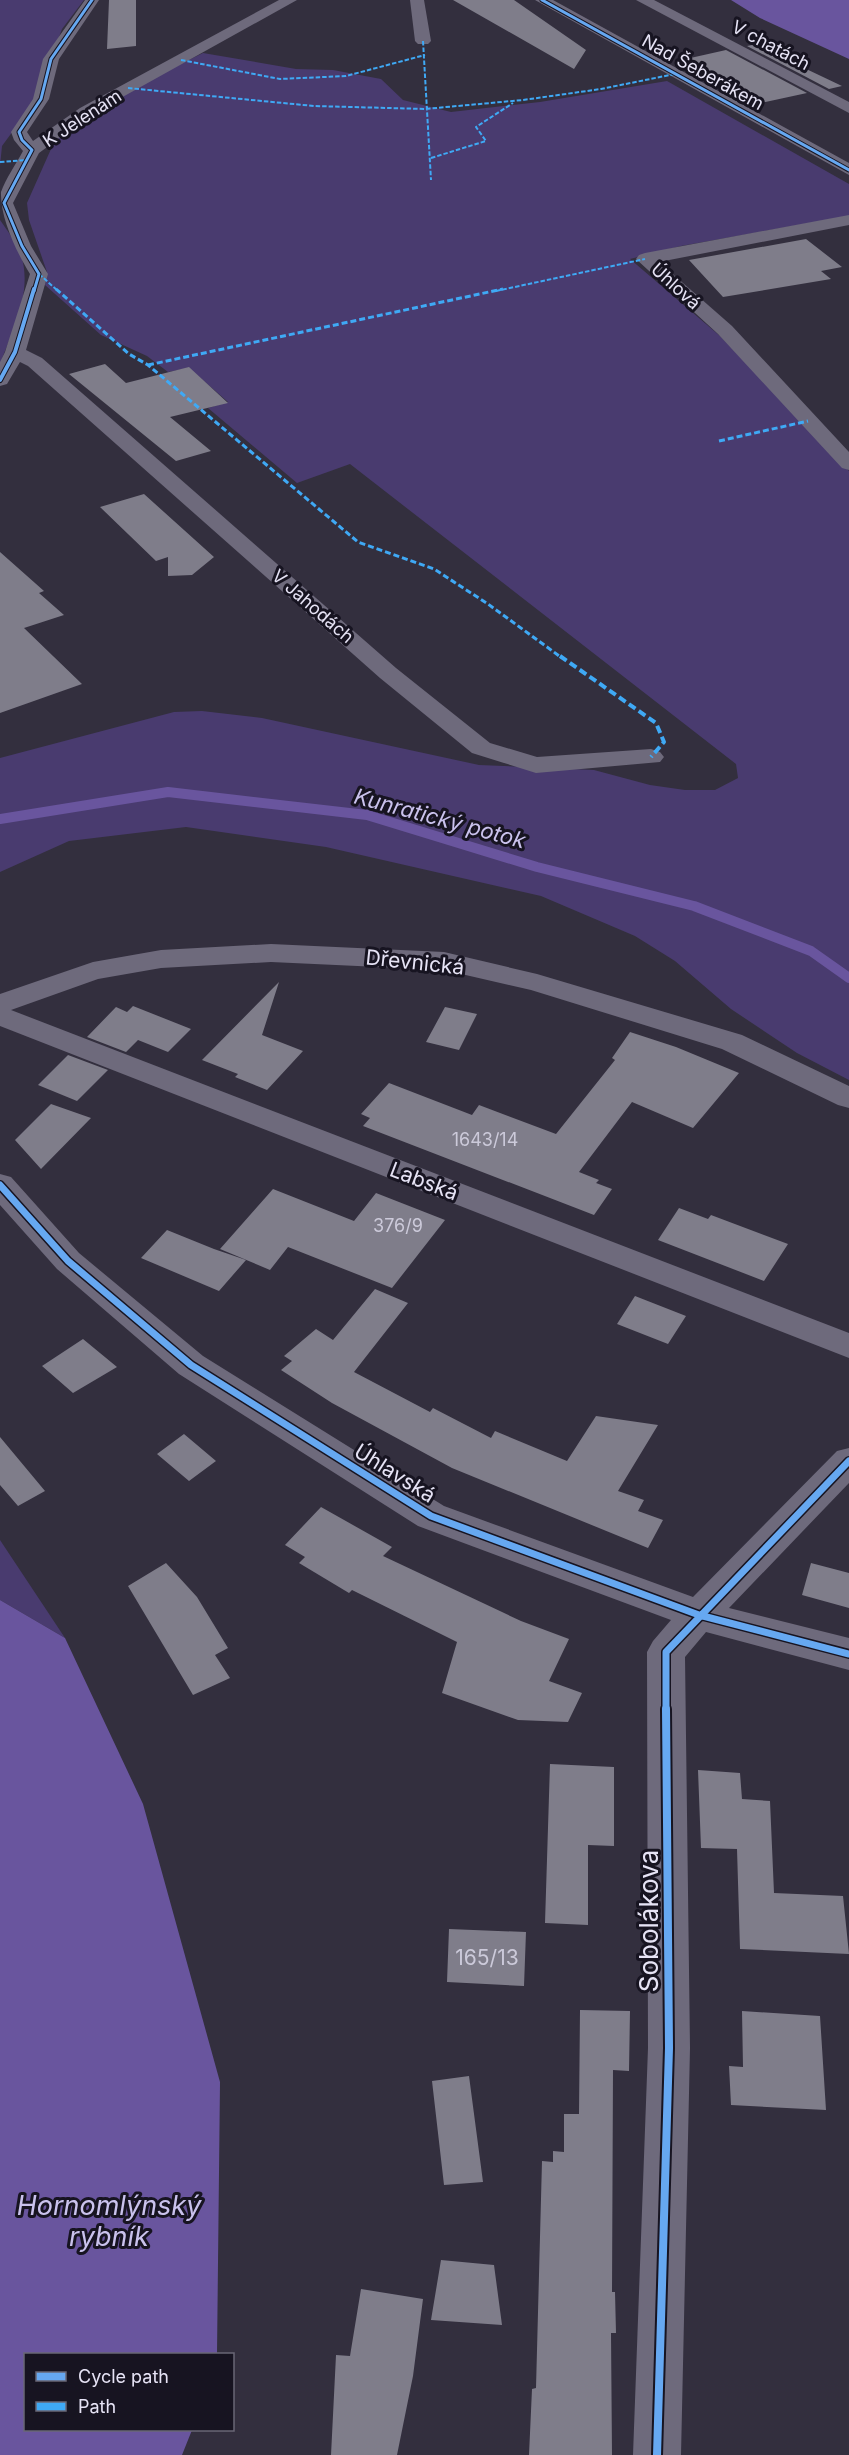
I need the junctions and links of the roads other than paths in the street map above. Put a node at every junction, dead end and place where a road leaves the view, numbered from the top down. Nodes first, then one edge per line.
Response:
1 (92, 0) edge
2 (290, 0) edge
3 (417, 0) edge
4 (542, 0) edge
5 (643, 0) edge
6 (423, 41) dead end
7 (849, 108) edge
8 (32, 150) junction
9 (847, 167) edge
10 (849, 220) edge
11 (15, 352) junction
12 (0, 380) edge
13 (849, 464) edge
14 (651, 757) dead end
15 (0, 1004) edge
16 (0, 1016) edge
17 (849, 1098) edge
18 (0, 1185) edge
19 (849, 1346) edge
20 (849, 1461) edge
21 (699, 1615) junction
22 (849, 1654) edge
23 (657, 2455) edge

1 - 8 street
2 - 8 street, K Jelenám
3 - 6 street
4 - 9 street, Nad Šeberákem
5 - 7 street, V chatách
8 - 11 street, K Jelenám
10 - 13 street, Úhlová
11 - 12 street, K Jelenám
11 - 14 street, V Jahodách
15 - 17 street, Dřevnická
16 - 19 street, Labská
18 - 21 street, Úhlavská
20 - 21 street, Sobolákova
21 - 22 street, Úhlavská
21 - 23 street, Sobolákova

